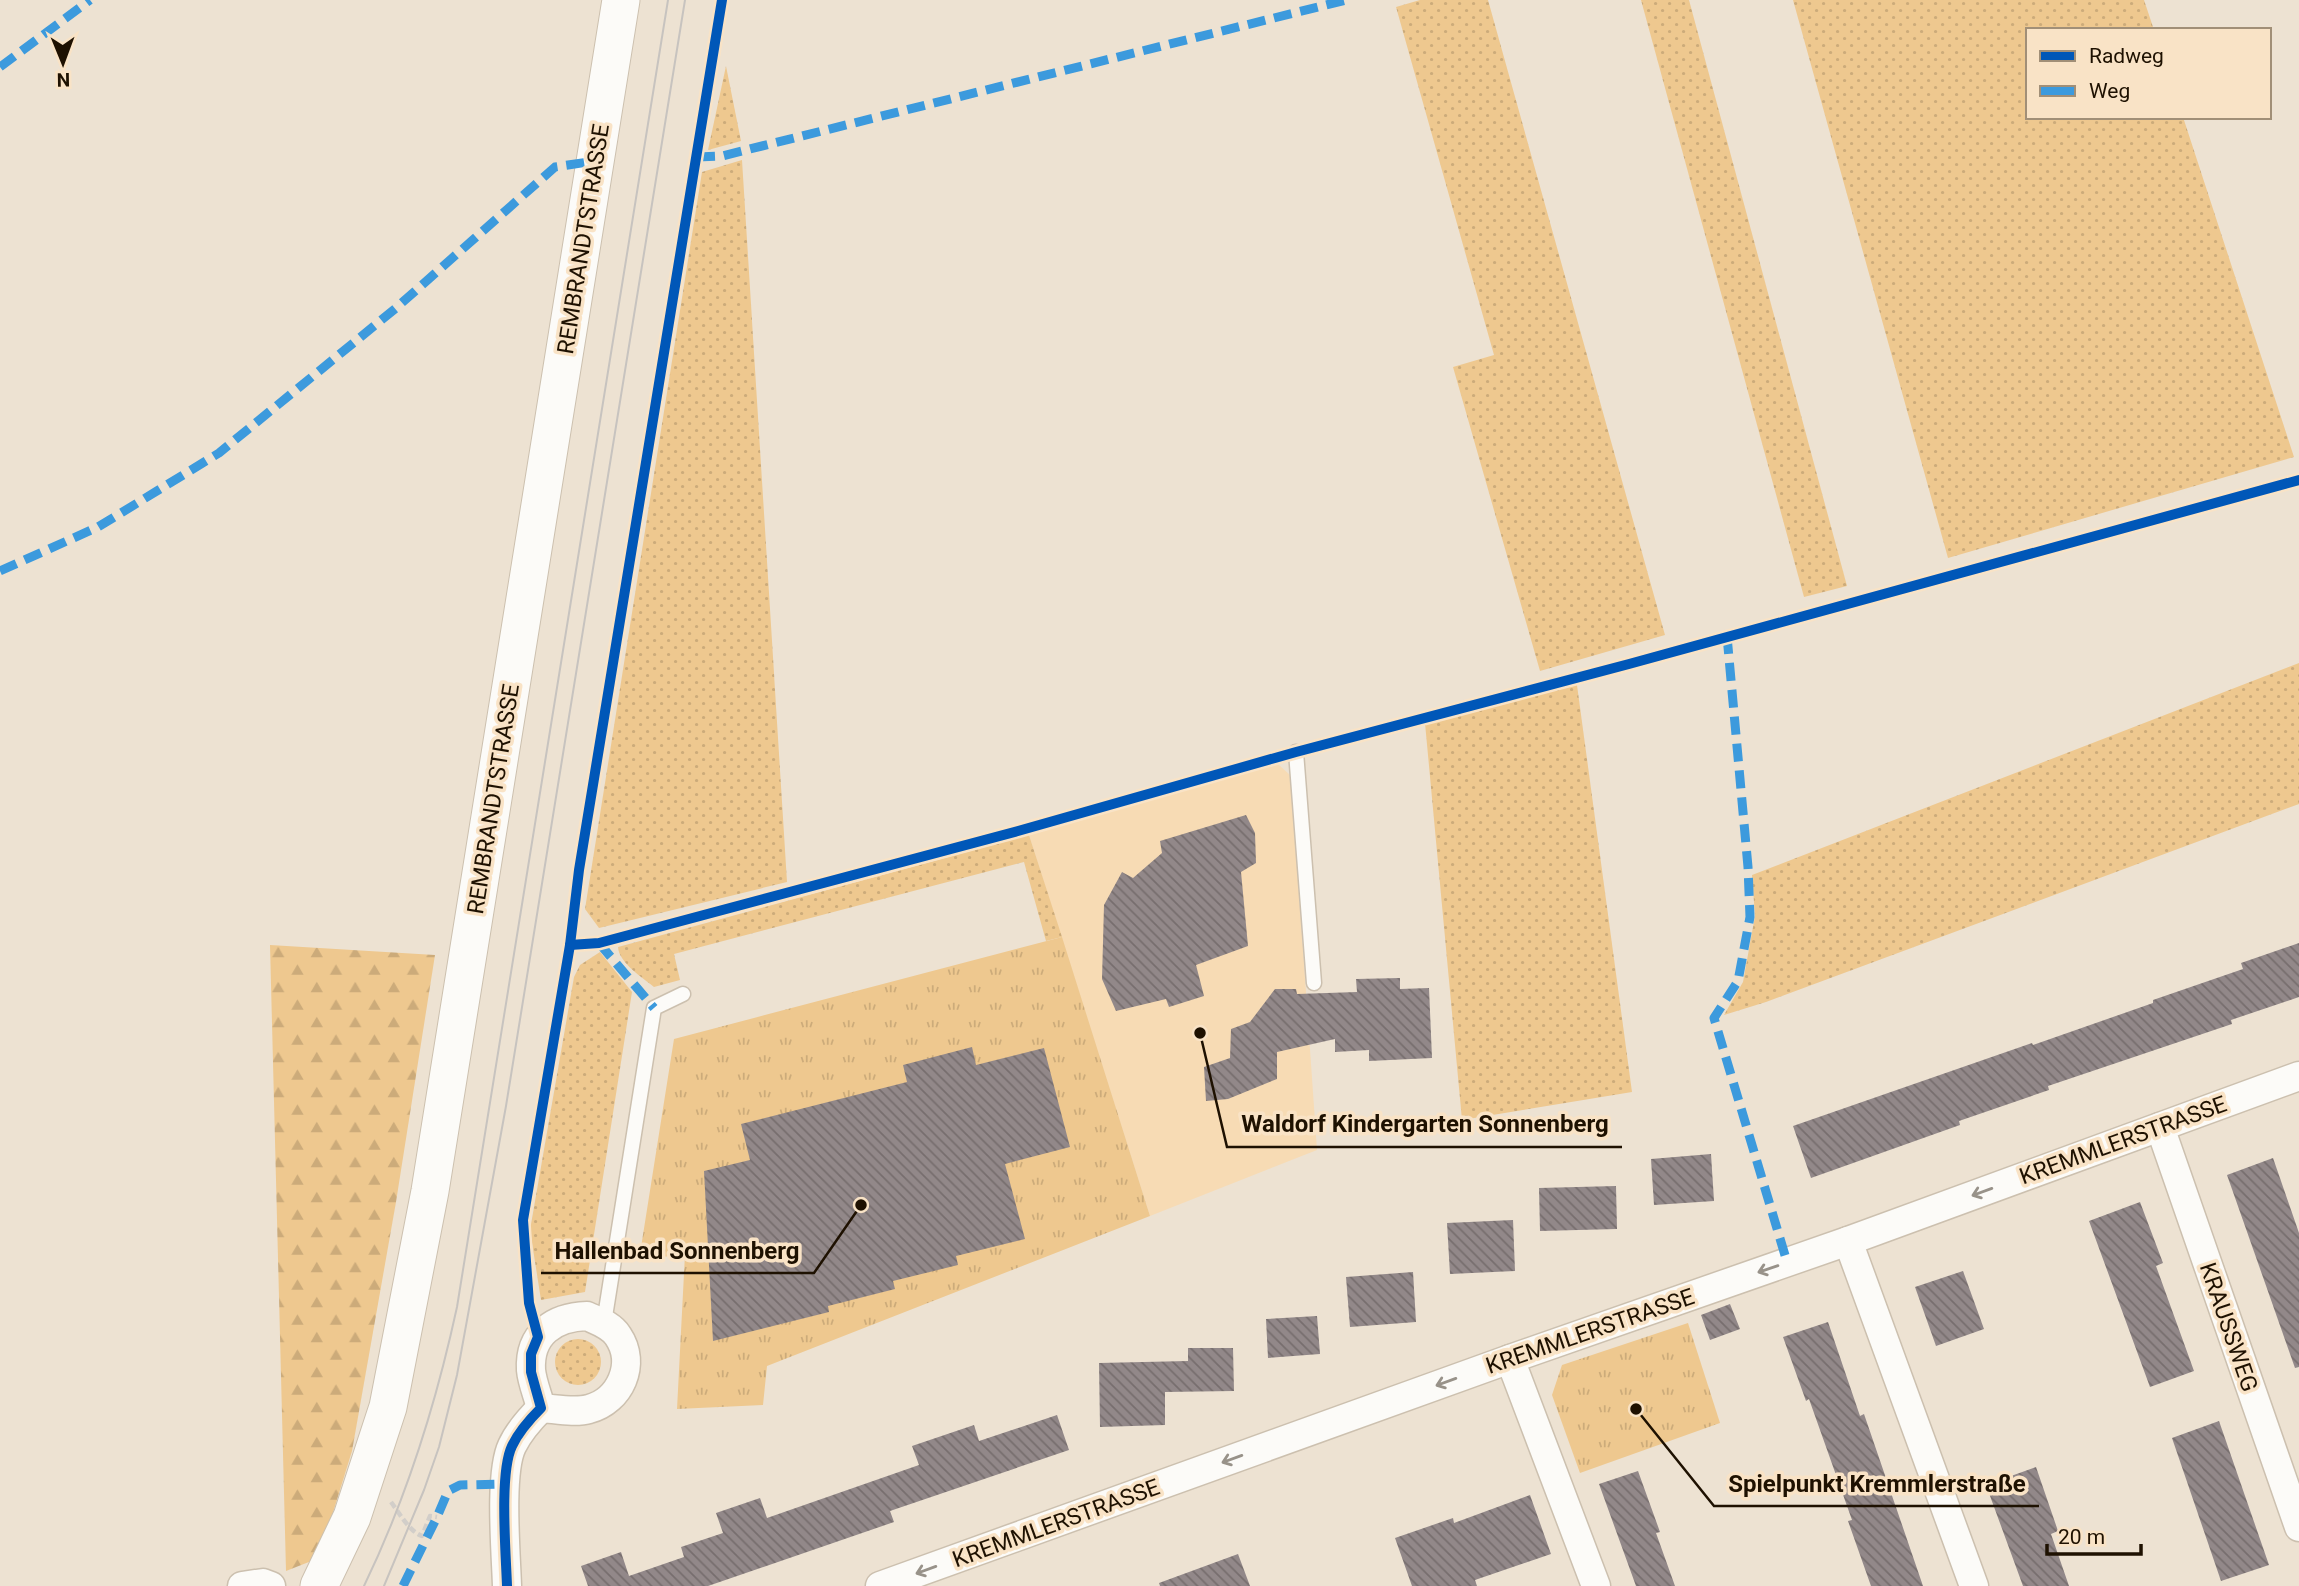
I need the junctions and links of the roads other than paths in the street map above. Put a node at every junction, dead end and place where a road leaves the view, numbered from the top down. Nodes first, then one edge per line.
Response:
1 (621, 0) edge
2 (1296, 752) dead end
3 (1314, 983) dead end
4 (683, 994) dead end
5 (2299, 1076) edge
6 (2160, 1126) junction
7 (1847, 1241) junction
8 (604, 1323) junction
9 (1510, 1359) junction
10 (541, 1408) junction
11 (2299, 1527) edge
12 (242, 1586) edge
13 (271, 1586) edge
14 (319, 1586) edge
15 (507, 1586) edge
16 (880, 1586) edge
17 (1596, 1586) edge
18 (1973, 1586) edge

1 - 14 street, REMBRANDTSTRASSE
2 - 3 lane
4 - 8 lane
5 - 6 street, KREMMLERSTRASSE
6 -> 7 street, KREMMLERSTRASSE
6 - 11 street, KRAUSSWEG
7 -> 9 street, KREMMLERSTRASSE
7 - 18 street
8 - 10 street
8 - 10 street
9 -> 16 street, KREMMLERSTRASSE
9 - 17 street
10 - 15 street
12 - 13 street

